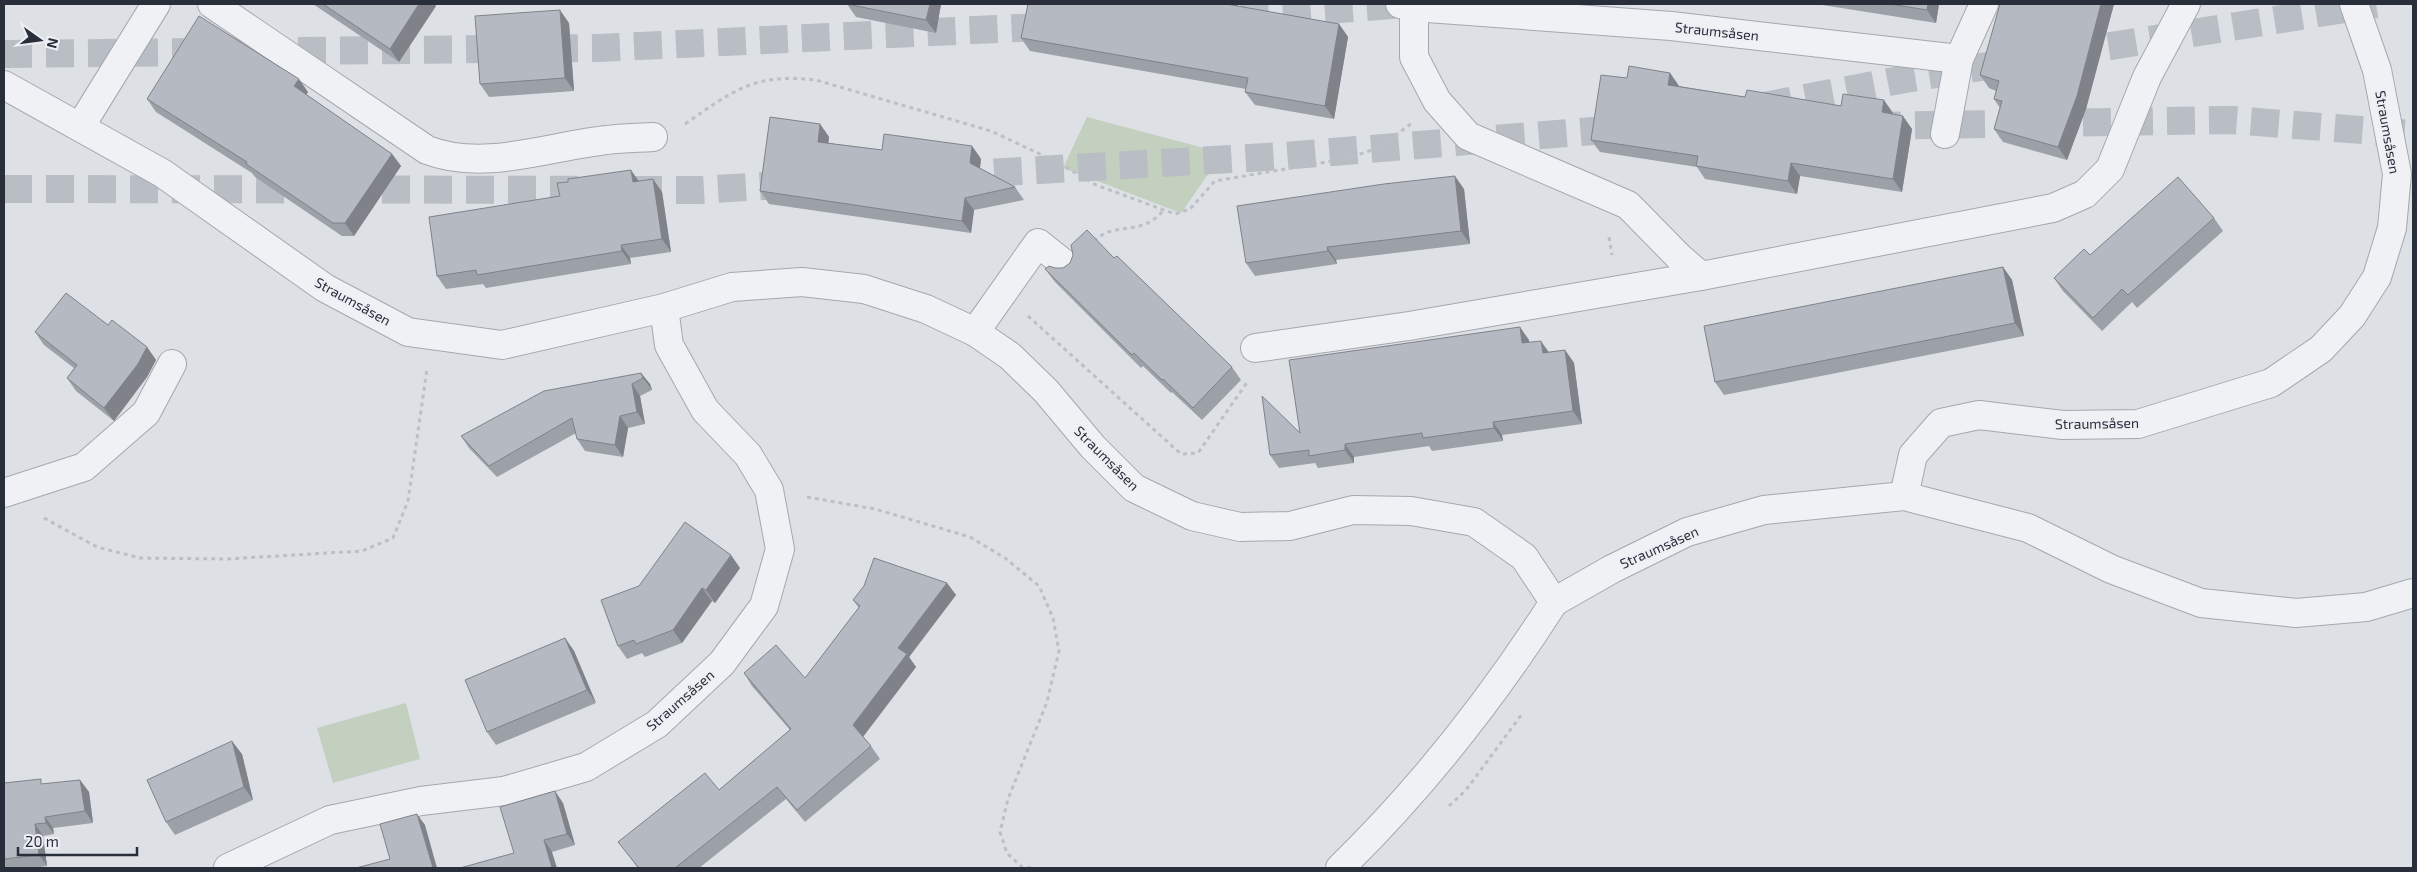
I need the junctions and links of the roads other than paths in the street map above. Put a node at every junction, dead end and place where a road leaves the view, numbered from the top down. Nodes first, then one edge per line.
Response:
1 (156, 4) edge
2 (212, 4) edge
3 (1984, 4) edge
4 (2186, 4) edge
5 (2354, 4) edge
6 (1407, 6) edge
7 (1959, 59) junction
8 (4, 85) edge
9 (80, 127) junction
10 (1945, 134) dead end
11 (653, 137) road end
12 (1067, 266) edge
13 (1701, 276) junction
14 (664, 308) junction
15 (975, 332) junction
16 (1255, 348) road end
17 (172, 364) dead end
18 (4, 493) edge
19 (1904, 496) junction
20 (2413, 593) edge
21 (1554, 602) junction
22 (228, 868) edge
23 (1340, 868) edge

1 - 9 street
2 - 11 street
3 - 7 street
4 - 13 street
5 - 19 street, Straumsåsen
6 - 7 street, Straumsåsen
6 - 13 street, Straumsåsen
7 - 10 street
8 - 9 street, Straumsåsen
9 - 14 street, Straumsåsen
12 - 15 street
13 - 16 street
14 - 15 street, Straumsåsen
14 - 22 street, Straumsåsen
15 - 21 street, Straumsåsen
17 - 18 street
19 - 20 street
19 - 21 street, Straumsåsen
21 - 23 street, Straumsåsen

